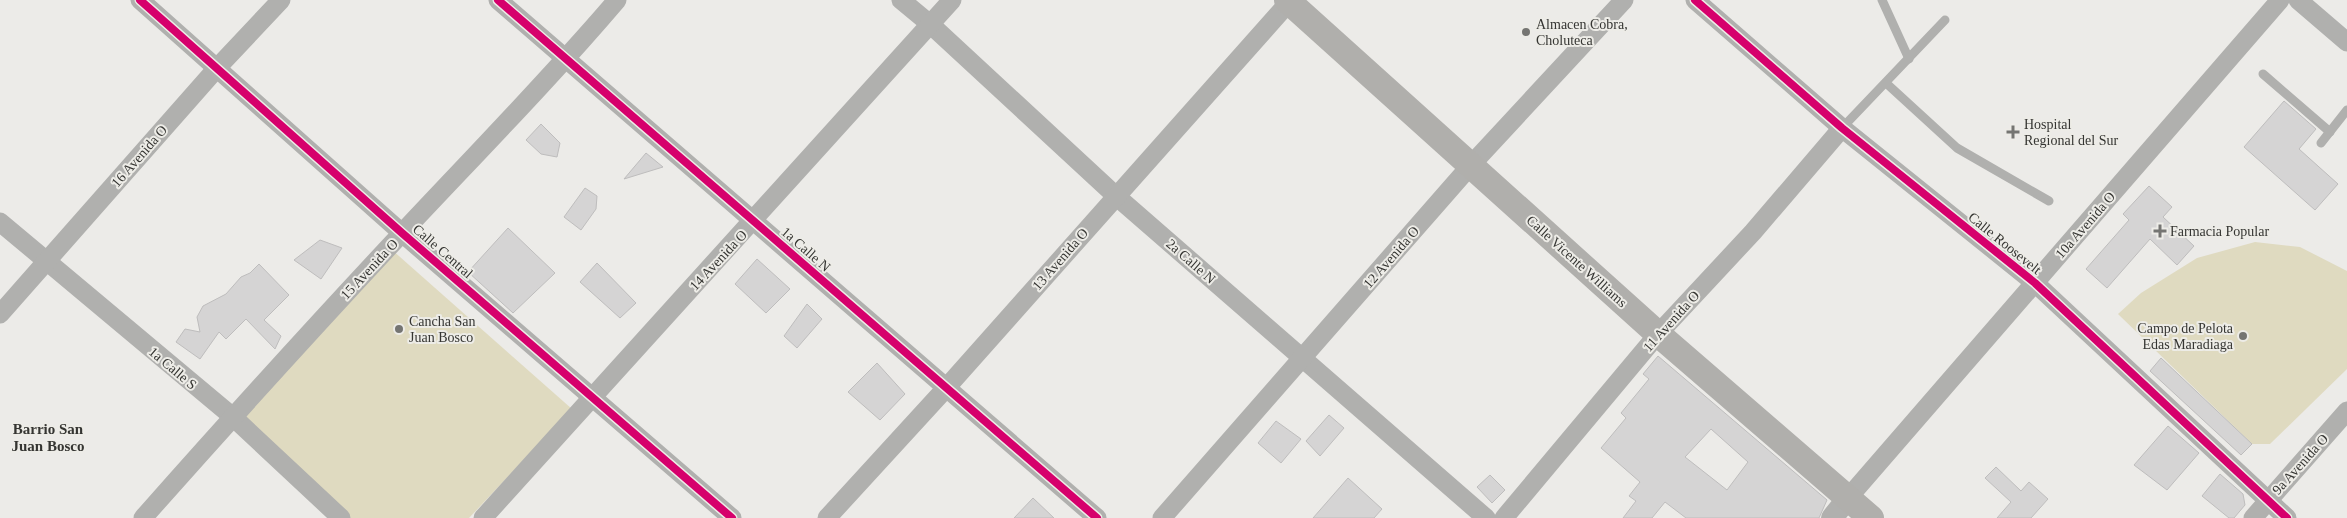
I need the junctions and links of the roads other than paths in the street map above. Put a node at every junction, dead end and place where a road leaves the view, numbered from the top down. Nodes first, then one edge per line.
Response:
1 (140, 0) edge
2 (281, 0) edge
3 (498, 0) edge
4 (617, 0) edge
5 (901, 0) edge
6 (952, 0) edge
7 (1624, 0) edge
8 (1695, 0) edge
9 (1882, 0) edge
10 (2280, 0) edge
11 (2298, 0) edge
12 (1289, 1) edge
13 (1945, 20) dead end
14 (930, 24) junction
15 (2347, 42) edge
16 (1909, 59) junction
17 (566, 60) junction
18 (217, 68) junction
19 (2263, 74) dead end
20 (1886, 84) junction
21 (2347, 110) edge
22 (1842, 128) junction
23 (2330, 132) junction
24 (2322, 142) dead end
25 (1471, 165) junction
26 (1116, 196) junction
27 (2049, 201) dead end
28 (754, 220) junction
29 (0, 222) edge
30 (402, 233) junction
31 (46, 263) junction
32 (2035, 283) junction
33 (0, 314) edge
34 (1658, 334) junction
35 (1303, 359) junction
36 (947, 387) junction
37 (592, 396) junction
38 (2347, 411) edge
39 (233, 417) junction
40 (2268, 500) junction
41 (1840, 508) edge
42 (143, 518) edge
43 (341, 518) edge
44 (483, 518) edge
45 (732, 518) edge
46 (827, 518) edge
47 (1097, 518) edge
48 (1162, 518) edge
49 (1486, 518) edge
50 (1504, 518) edge
51 (1871, 518) edge
52 (2253, 518) edge
53 (2287, 518) edge

1 - 18 street, Calle Central
2 - 18 street, 16 Avenida O
3 - 17 street, 1a Calle N
4 - 17 street, 15 Avenida O
5 - 14 street, 2a Calle N
6 - 14 street, 14 Avenida O
7 - 25 street, 12 Avenida O
8 - 22 street, Calle Roosevelt
9 - 16 lane
10 - 32 street, 10a Avenida O
11 - 15 street
12 - 25 main road, Calle Vicente Williams
12 - 26 street, 13 Avenida O
13 - 16 lane
14 - 26 street, 2a Calle N
14 - 28 street, 14 Avenida O
16 - 20 lane
17 - 28 street, 1a Calle N
17 - 30 street, 15 Avenida O
18 - 30 street, Calle Central
18 - 31 street, 16 Avenida O
19 - 23 lane
20 - 22 lane
20 - 27 lane
21 - 23 lane
22 - 32 street, Calle Roosevelt
22 - 34 street, 11 Avenida O
23 - 24 lane
25 - 34 main road, Calle Vicente Williams
25 - 35 street, 12 Avenida O
26 - 35 street, 2a Calle N
26 - 36 street, 13 Avenida O
28 - 36 street, 1a Calle N
28 - 37 street, 14 Avenida O
29 - 31 street, 1a Calle S
30 - 37 street, Calle Central
30 - 39 street, 15 Avenida O
31 - 33 street, 16 Avenida O
31 - 39 street, 1a Calle S
32 - 40 street, Calle Roosevelt
32 - 41 street, 10a Avenida O
34 - 41 main road, Calle Vicente Williams
34 - 50 street, 11 Avenida O
35 - 48 street, 12 Avenida O
35 - 49 street, 2a Calle N
36 - 46 street, 13 Avenida O
36 - 47 street, 1a Calle N
37 - 44 street, 14 Avenida O
37 - 45 street, Calle Central
38 - 40 street, 9a Avenida O
39 - 42 street, 15 Avenida O
39 - 43 street, 1a Calle S
40 - 52 street, 9a Avenida O
40 - 53 street, Calle Roosevelt
41 - 51 main road, Calle Vicente Williams

